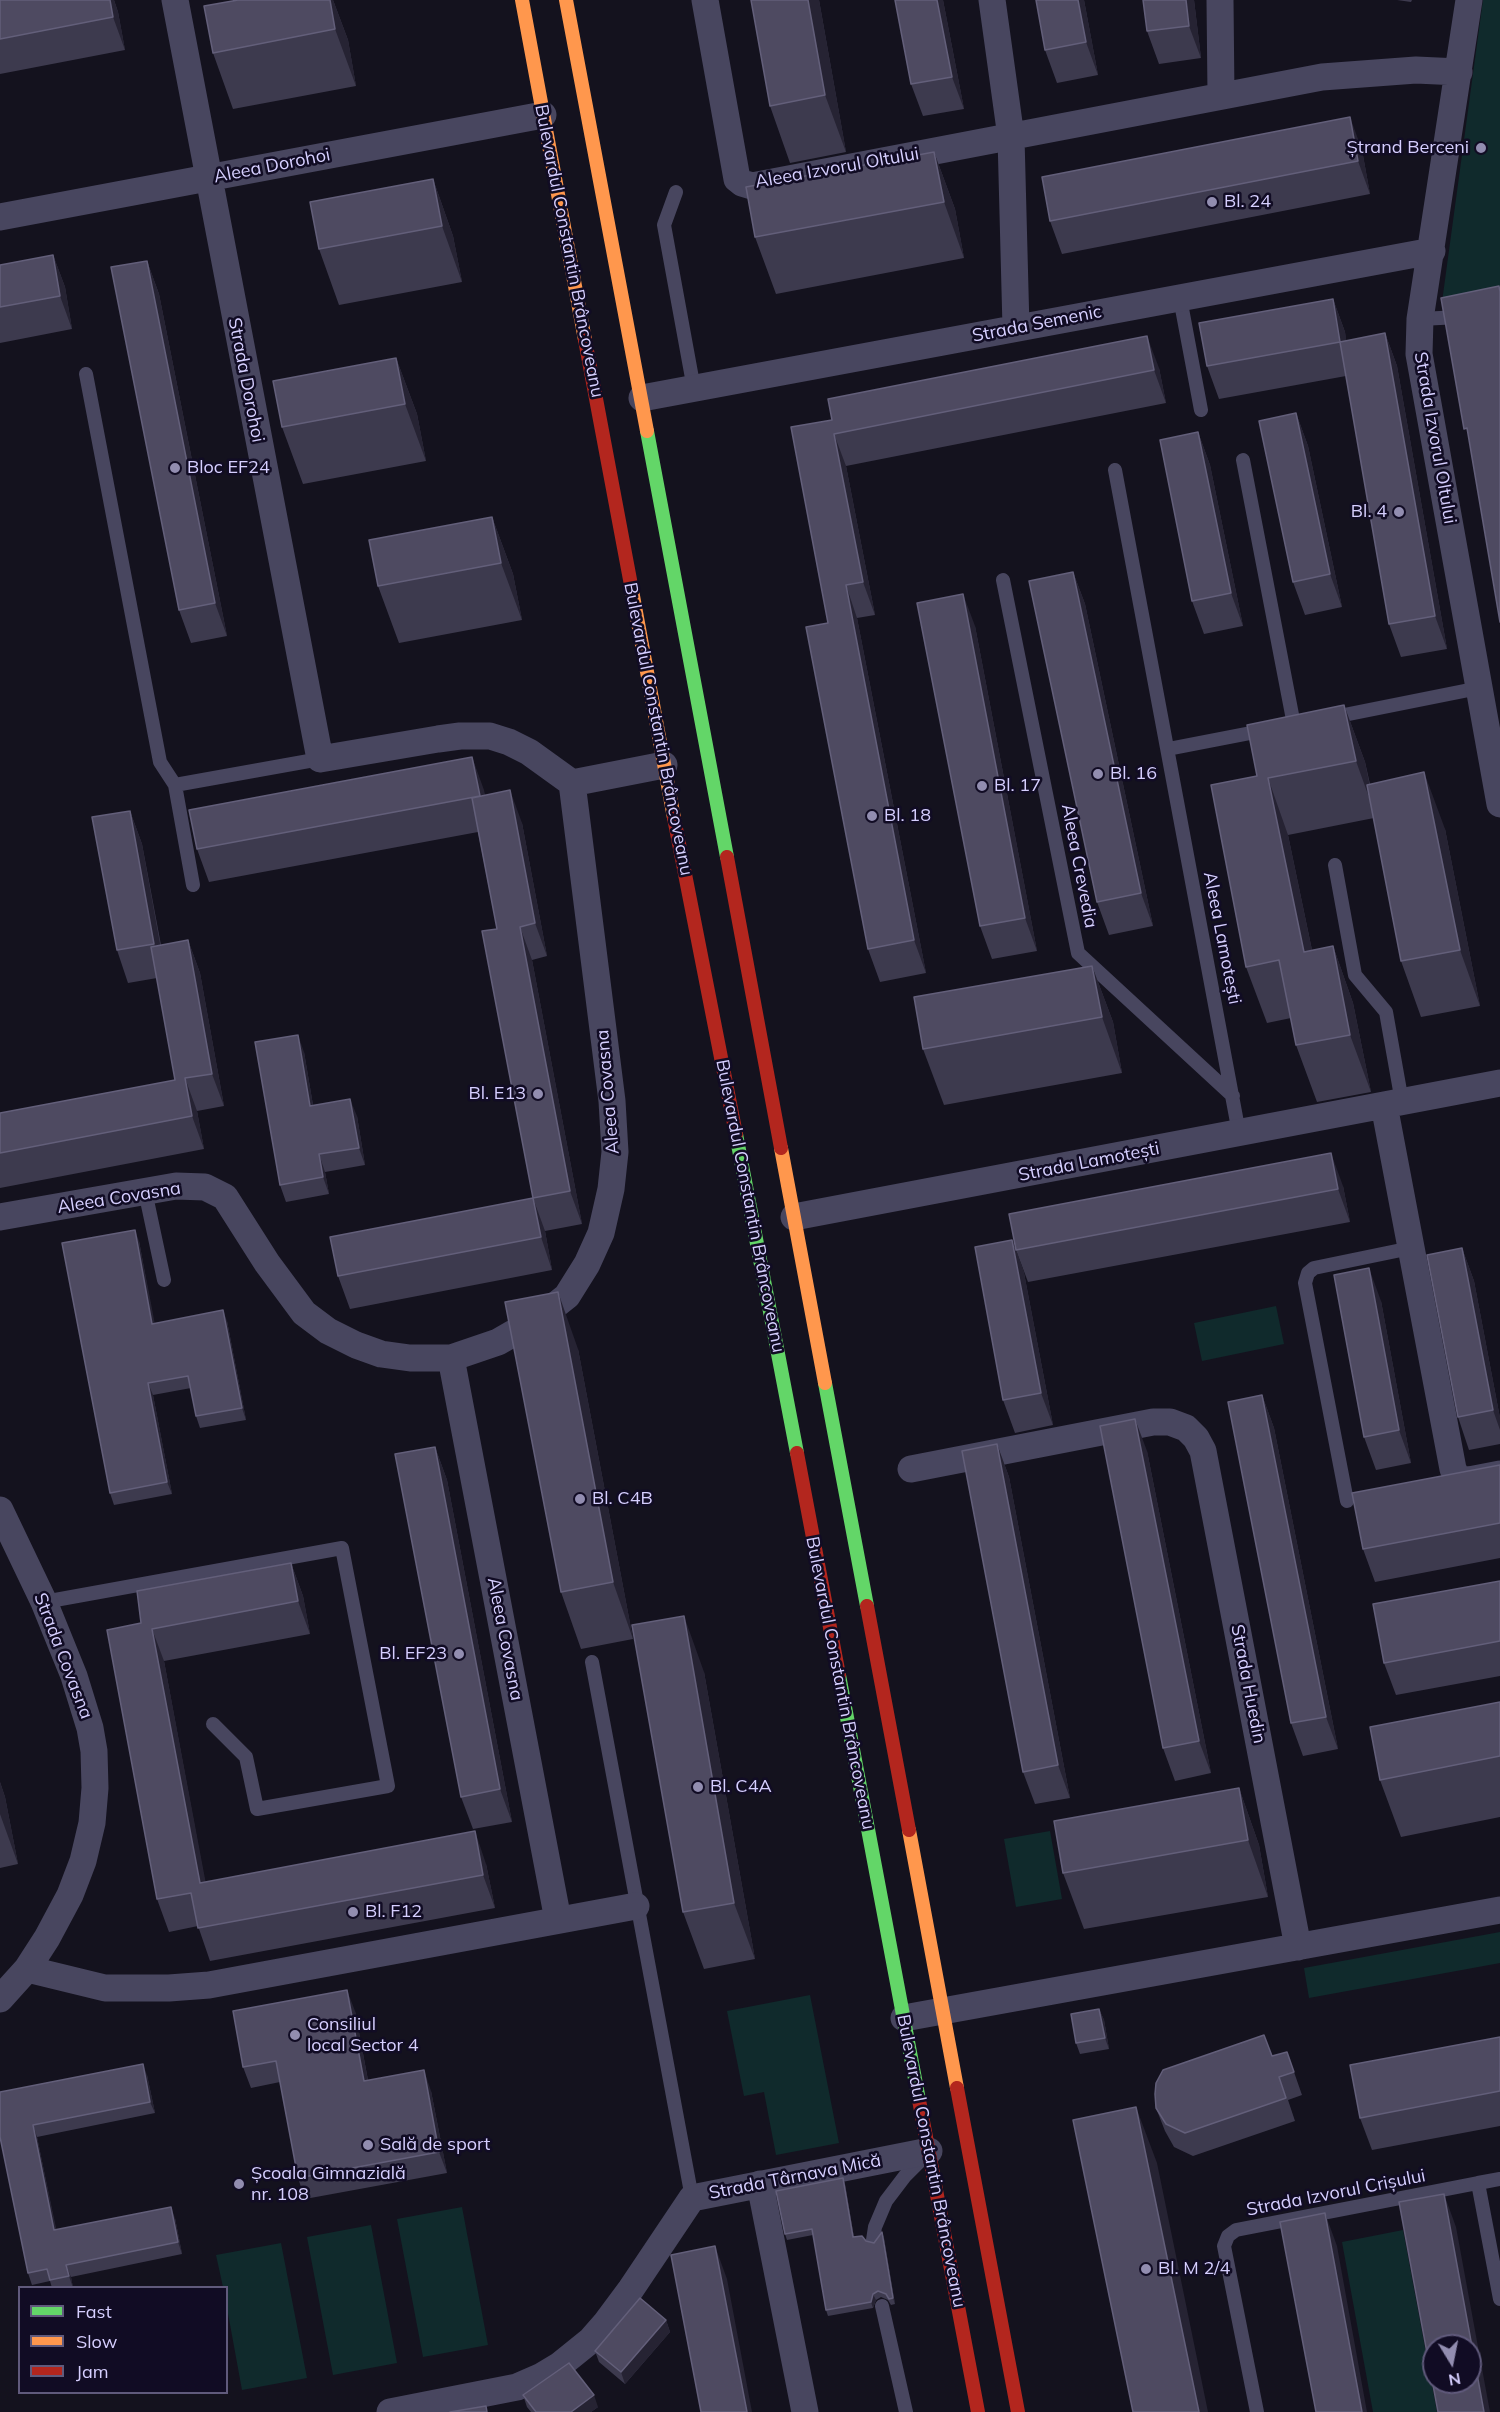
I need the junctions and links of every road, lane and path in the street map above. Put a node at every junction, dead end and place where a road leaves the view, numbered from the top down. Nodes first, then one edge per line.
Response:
1 (175, 0) edge
2 (522, 0) edge
3 (566, 0) edge
4 (705, 0) edge
5 (992, 0) edge
6 (1220, 0) edge
7 (1469, 0) edge
8 (1459, 72) junction
9 (1221, 95) junction
10 (549, 114) junction
11 (1011, 137) junction
12 (207, 178) junction
13 (676, 192) dead end
14 (0, 217) edge
15 (1432, 251) junction
16 (1180, 298) junction
17 (1500, 315) edge
18 (1420, 319) junction
19 (1016, 328) junction
20 (86, 374) dead end
21 (694, 388) junction
22 (642, 398) junction
23 (1201, 410) dead end
24 (1243, 460) dead end
25 (1115, 470) dead end
26 (1003, 580) dead end
27 (1479, 688) junction
28 (1306, 722) junction
29 (1493, 733) edge
30 (1168, 749) junction
31 (320, 759) junction
32 (664, 765) junction
33 (572, 783) junction
34 (174, 785) junction
35 (1500, 804) edge
36 (1335, 865) dead end
37 (193, 885) dead end
38 (1500, 1083) edge
39 (1233, 1096) junction
40 (1393, 1103) junction
41 (1239, 1133) junction
42 (146, 1191) junction
43 (0, 1217) edge
44 (794, 1218) junction
45 (1411, 1248) junction
46 (164, 1280) dead end
47 (451, 1358) junction
48 (911, 1469) dead end
49 (1500, 1474) edge
50 (1347, 1501) dead end
51 (0, 1510) edge
52 (44, 1602) junction
53 (592, 1662) dead end
54 (213, 1724) dead end
55 (636, 1906) junction
56 (1500, 1910) edge
57 (558, 1920) junction
58 (1298, 1947) junction
59 (27, 1969) junction
60 (0, 1999) edge
61 (942, 2011) junction
62 (904, 2018) junction
63 (929, 2151) junction
64 (1500, 2179) edge
65 (1478, 2183) junction
66 (760, 2184) junction
67 (692, 2198) junction
68 (873, 2240) edge
69 (1500, 2299) edge
70 (882, 2306) dead end
71 (392, 2412) edge
72 (805, 2412) edge
73 (906, 2412) edge
74 (978, 2412) edge
75 (1018, 2412) edge
76 (1257, 2412) edge

1 - 12 street, Strada Dorohoi
2 - 10 main road, Bulevardul Constantin Brâncoveanu
3 - 22 main road
4 - 11 street, Aleea Izvorul Oltului
5 - 11 street
6 - 9 street
7 - 8 street, Strada Izvorul Oltului
8 - 9 street, Aleea Izvorul Oltului
8 - 15 street, Strada Izvorul Oltului
9 - 11 street, Aleea Izvorul Oltului
10 - 12 street, Aleea Dorohoi
10 - 32 main road, Bulevardul Constantin Brâncoveanu
11 - 19 street
12 - 14 street, Aleea Dorohoi
12 - 31 street, Strada Dorohoi
13 - 21 lane
15 - 16 street, Strada Semenic
15 - 18 street, Strada Izvorul Oltului
16 - 19 street, Strada Semenic
16 - 23 lane
17 - 18 lane
18 - 27 street, Strada Izvorul Oltului
19 - 21 street, Strada Semenic
20 - 34 lane
21 - 22 street, Strada Semenic
22 - 44 main road
24 - 28 lane
25 - 30 lane, Aleea Lamotești
26 - 39 lane, Aleea Crevedia
27 - 28 lane
27 - 29 street, Strada Izvorul Oltului
28 - 30 lane
29 - 35 street, Strada Izvorul Oltului
30 - 39 lane, Aleea Lamotești
31 - 33 street
31 - 34 lane
32 - 33 street
32 - 62 main road, Bulevardul Constantin Brâncoveanu
33 - 47 street, Aleea Covasna
34 - 37 lane
36 - 40 lane
38 - 40 street, Strada Lamotești
39 - 41 lane, Aleea Lamotești
40 - 41 street, Strada Lamotești
40 - 45 street
41 - 44 street, Strada Lamotești
42 - 43 street, Aleea Covasna
42 - 46 lane
42 - 47 street, Aleea Covasna
44 - 61 main road
45 - 49 street
45 - 50 lane
47 - 57 street, Aleea Covasna
48 - 58 street, Strada Huedin
51 - 52 street, Strada Covasna
52 - 54 lane
52 - 59 street, Strada Covasna
53 - 55 lane
55 - 57 street
55 - 67 lane
56 - 58 street
57 - 59 street
58 - 61 street
59 - 60 street, Strada Covasna
61 - 62 street
61 - 75 main road
62 - 63 main road, Bulevardul Constantin Brâncoveanu
63 - 66 street, Strada Târnava Mică
63 - 68 lane
63 - 74 main road, Bulevardul Constantin Brâncoveanu
64 - 65 lane
65 - 69 lane
65 - 76 lane, Strada Izvorul Crișului
66 - 67 street, Strada Târnava Mică
66 - 72 street
67 - 71 street, Strada Târnava Mică
70 - 73 lane

